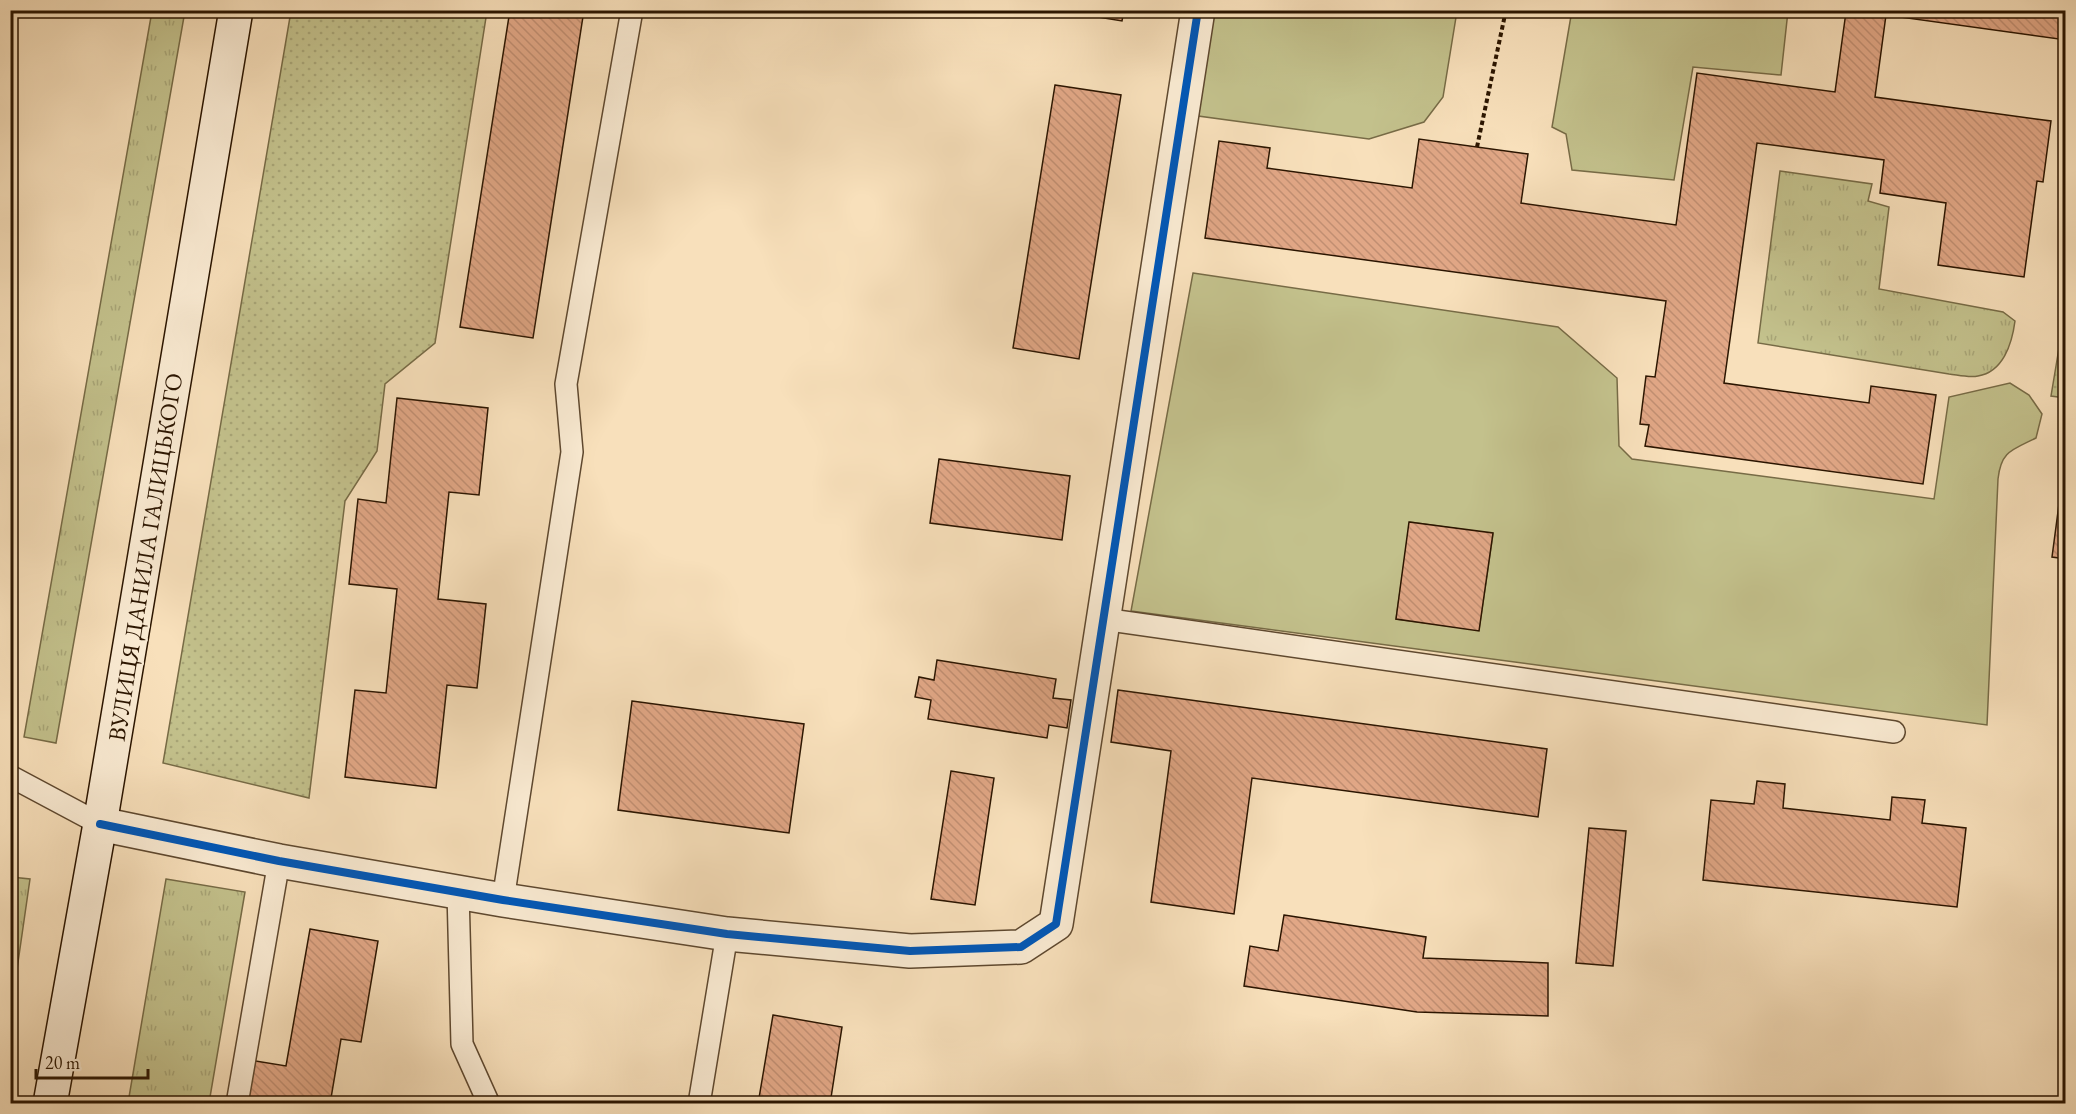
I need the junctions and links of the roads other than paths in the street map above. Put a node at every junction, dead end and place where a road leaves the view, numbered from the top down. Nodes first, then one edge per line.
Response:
1 (236, 10) edge
2 (633, 10) edge
3 (1198, 10) edge
4 (1103, 619) junction
5 (1894, 732) dead end
6 (10, 776) edge
7 (100, 824) junction
8 (279, 861) junction
9 (458, 892) junction
10 (503, 900) junction
11 (728, 934) junction
12 (50, 1104) edge
13 (237, 1104) edge
14 (489, 1104) edge
15 (699, 1104) edge

1 - 7 street, ВУЛИЦЯ ДАНИЛА ГАЛИЦЬКОГО
2 - 10 lane
3 - 4 street
4 - 5 lane
4 - 11 street
6 - 7 lane
7 - 8 street
7 - 12 street, ВУЛИЦЯ ДАНИЛА ГАЛИЦЬКОГО
8 - 9 street
8 - 13 lane
9 - 10 street
9 - 14 lane
10 - 11 street
11 - 15 lane

